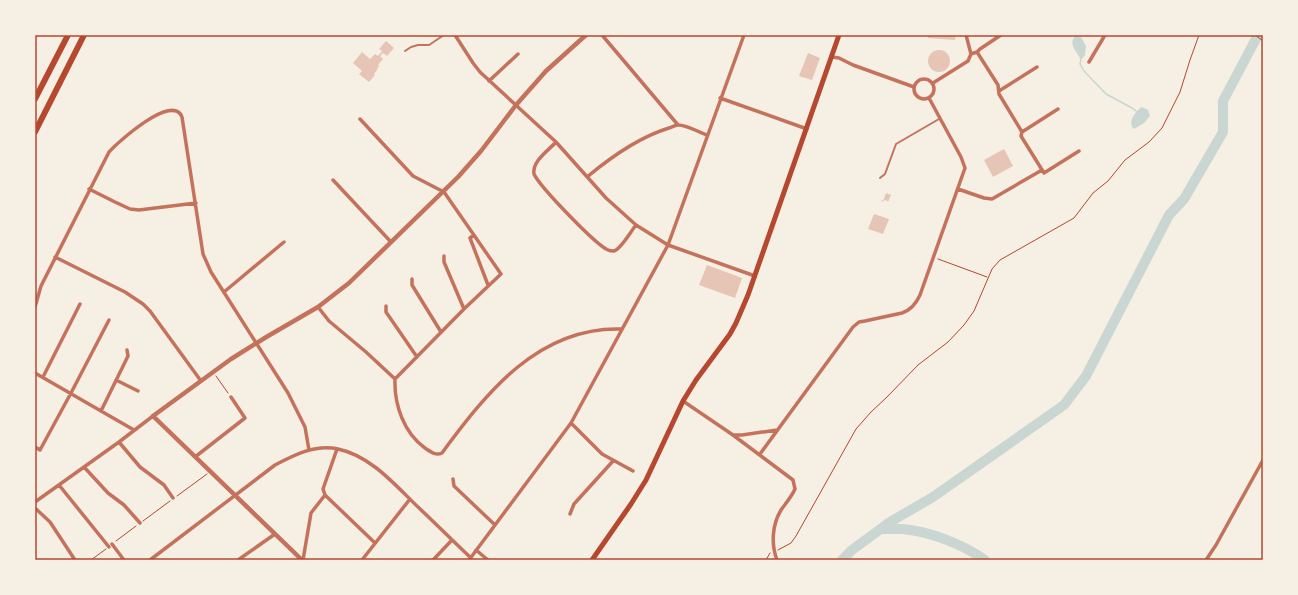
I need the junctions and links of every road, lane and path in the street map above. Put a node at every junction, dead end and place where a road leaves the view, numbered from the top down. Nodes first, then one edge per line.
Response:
1 (68, 35) edge
2 (84, 35) edge
3 (444, 35) edge
4 (456, 35) edge
5 (586, 35) edge
6 (602, 35) edge
7 (744, 35) edge
8 (839, 35) edge
9 (966, 35) edge
10 (1001, 35) edge
11 (1105, 35) edge
12 (1199, 35) edge
13 (1255, 35) edge
14 (1263, 41) edge
15 (405, 51) dead end
16 (977, 52) junction
17 (518, 54) dead end
18 (971, 54) junction
19 (832, 57) junction
20 (1089, 62) dead end
21 (1037, 66) dead end
22 (489, 81) junction
23 (933, 83) junction
24 (914, 87) junction
25 (999, 91) junction
26 (720, 98) junction
27 (929, 98) junction
28 (35, 99) edge
29 (516, 105) junction
30 (1058, 109) dead end
31 (939, 118) junction
32 (360, 119) dead end
33 (678, 125) junction
34 (807, 129) junction
35 (35, 132) edge
36 (1022, 132) junction
37 (707, 136) junction
38 (556, 142) junction
39 (1079, 151) dead end
40 (1042, 170) junction
41 (587, 177) junction
42 (880, 178) dead end
43 (333, 180) dead end
44 (89, 189) junction
45 (958, 189) junction
46 (444, 192) junction
47 (196, 203) junction
48 (636, 225) junction
49 (474, 235) junction
50 (284, 242) dead end
51 (391, 242) junction
52 (668, 245) junction
53 (444, 256) dead end
54 (55, 257) junction
55 (933, 258) junction
56 (755, 276) junction
57 (988, 277) junction
58 (412, 278) dead end
59 (488, 285) junction
60 (224, 292) junction
61 (80, 304) dead end
62 (386, 306) dead end
63 (35, 307) edge
64 (318, 307) junction
65 (464, 309) junction
66 (109, 320) dead end
67 (622, 329) junction
68 (441, 332) junction
69 (256, 343) junction
70 (127, 350) dead end
71 (417, 357) junction
72 (213, 372) junction
73 (35, 373) edge
74 (43, 377) junction
75 (395, 379) junction
76 (116, 380) junction
77 (201, 381) junction
78 (138, 391) dead end
79 (71, 393) junction
80 (230, 397) joint
81 (683, 401) junction
82 (101, 411) junction
83 (153, 416) junction
84 (571, 423) junction
85 (134, 430) junction
86 (778, 430) junction
87 (733, 435) junction
88 (119, 442) junction
89 (35, 447) edge
90 (337, 449) junction
91 (309, 450) junction
92 (760, 454) junction
93 (195, 456) junction
94 (1263, 460) edge
95 (613, 461) junction
96 (84, 467) junction
97 (633, 471) dead end
98 (211, 472) junction
99 (453, 480) dead end
100 (59, 485) junction
101 (235, 495) junction
102 (325, 495) junction
103 (174, 498) junction
104 (410, 499) junction
105 (35, 502) edge
106 (35, 508) edge
107 (570, 514) dead end
108 (140, 524) junction
109 (495, 526) junction
110 (275, 534) junction
111 (452, 540) junction
112 (375, 543) junction
113 (110, 545) junction
114 (476, 550) junction
115 (774, 552) junction
116 (470, 559) edge
117 (75, 560) edge
118 (91, 560) edge
119 (124, 560) edge
120 (150, 560) edge
121 (238, 560) edge
122 (303, 560) edge
123 (362, 560) edge
124 (433, 560) edge
125 (488, 560) edge
126 (592, 560) edge
127 (766, 560) edge
128 (777, 560) edge
129 (1206, 560) edge

1 - 28 highway
2 - 35 highway
3 - 15 lane
4 - 22 street
5 - 29 street
6 - 33 street
7 - 26 street
8 - 19 main road
9 - 18 street
10 - 16 street
11 - 20 street
12 - 57 path
13 - 14 path
16 - 18 street
16 - 25 street
17 - 22 street
18 - 23 street
19 - 24 street
19 - 34 main road
21 - 25 street
22 - 29 street
23 - 24 street
23 - 27 street
24 - 27 street
25 - 36 street
26 - 34 street
26 - 37 street
27 - 31 street
29 - 38 street
29 - 46 street
30 - 36 street
31 - 42 lane
31 - 45 street
32 - 46 street
33 - 37 street
33 - 41 street
34 - 56 main road
36 - 40 street
37 - 52 street
38 - 41 street
38 - 48 street
39 - 40 street
40 - 45 street
41 - 48 street
43 - 51 street
44 - 47 street
44 - 47 street
44 - 54 street
45 - 55 street
46 - 49 street
46 - 51 street
47 - 60 street
48 - 52 street
49 - 59 street
49 - 59 street
50 - 60 street
51 - 64 street
52 - 56 street
52 - 67 street
53 - 65 street
54 - 63 street
54 - 77 street
55 - 57 path
55 - 86 street
56 - 81 main road
57 - 115 path
58 - 68 street
59 - 65 street
60 - 69 street
61 - 74 street
62 - 71 street
64 - 69 street
64 - 75 street
65 - 68 street
66 - 79 street
67 - 75 street
67 - 84 street
68 - 71 street
69 - 72 street
69 - 91 street
70 - 76 street
71 - 75 street
72 - 77 street
72 - 80 path
73 - 74 street
74 - 79 street
76 - 78 street
76 - 82 street
77 - 83 street
79 - 82 street
79 - 89 street
80 - 93 street
81 - 87 street
81 - 126 main road
82 - 85 street
83 - 85 street
83 - 93 street
84 - 95 street
84 - 109 street
85 - 88 street
86 - 87 street
86 - 92 street
87 - 92 street
88 - 96 street
88 - 103 street
90 - 91 street
90 - 102 street
90 - 104 street
91 - 101 street
92 - 115 street
93 - 98 street
94 - 129 street
95 - 97 street
95 - 107 street
96 - 100 street
96 - 108 street
98 - 101 street
98 - 103 path
99 - 109 street
100 - 105 street
100 - 113 street
101 - 110 street
101 - 120 street
102 - 112 street
102 - 122 street
103 - 108 path
104 - 111 street
104 - 112 street
106 - 117 street
108 - 113 path
109 - 114 street
110 - 121 street
110 - 122 street
111 - 116 street
111 - 124 street
112 - 123 street
113 - 118 path
113 - 119 street
114 - 116 street
114 - 125 street
115 - 127 path
115 - 128 street

